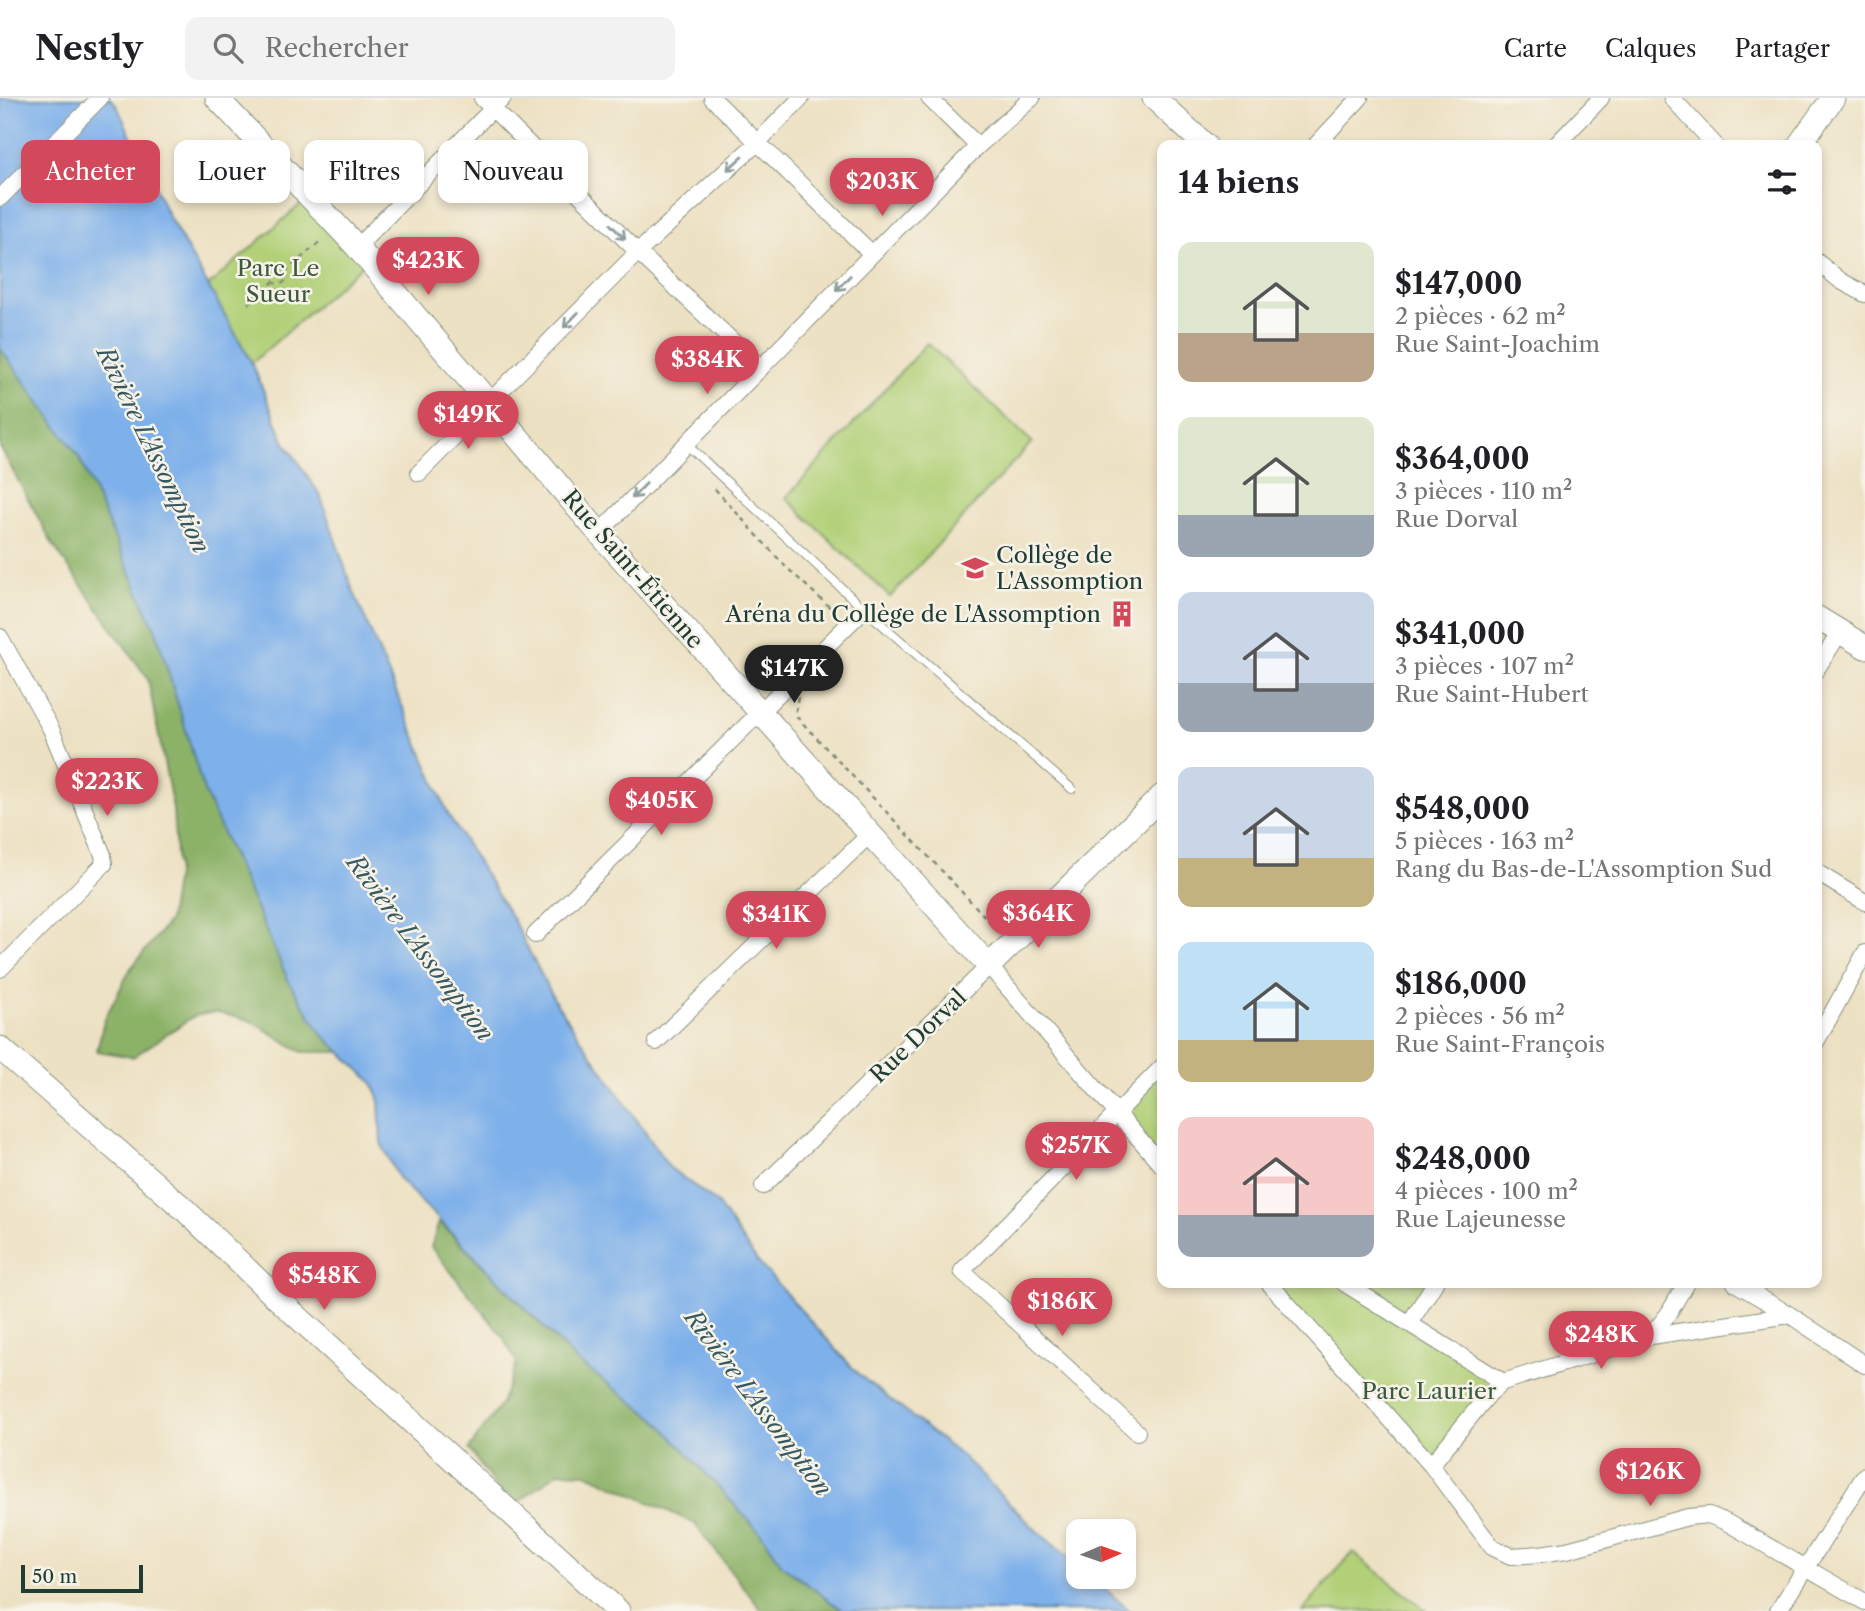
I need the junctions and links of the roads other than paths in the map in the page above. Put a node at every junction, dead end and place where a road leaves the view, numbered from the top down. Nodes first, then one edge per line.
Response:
1 (100, 98) edge
2 (217, 98) edge
3 (712, 98) edge
4 (801, 98) edge
5 (929, 98) edge
6 (1031, 98) edge
7 (1154, 98) edge
8 (1360, 98) edge
9 (1601, 98) edge
10 (1672, 98) edge
11 (1833, 98) edge
12 (493, 101) edge
13 (1200, 140) edge
14 (1321, 140) edge
15 (1561, 140) edge
16 (1710, 140) edge
17 (1803, 140) edge
18 (758, 142) junction
19 (978, 146) junction
20 (0, 198) edge
21 (357, 247) junction
22 (638, 252) junction
23 (872, 254) junction
24 (1822, 266) edge
25 (1865, 294) edge
26 (761, 368) junction
27 (490, 403) junction
28 (686, 444) junction
29 (419, 473) dead end
30 (599, 533) junction
31 (864, 609) junction
32 (1822, 621) edge
33 (1840, 632) junction
34 (0, 637) edge
35 (1865, 647) edge
36 (1822, 660) edge
37 (760, 713) junction
38 (1072, 789) dead end
39 (1157, 801) edge
40 (871, 833) junction
41 (1822, 876) edge
42 (1865, 902) edge
43 (535, 935) dead end
44 (1865, 953) edge
45 (989, 966) junction
46 (0, 969) edge
47 (1822, 1031) edge
48 (656, 1042) dead end
49 (0, 1048) edge
50 (1157, 1072) edge
51 (1116, 1114) junction
52 (1157, 1159) edge
53 (764, 1186) dead end
54 (1273, 1288) edge
55 (1352, 1288) edge
56 (1432, 1288) edge
57 (1683, 1288) edge
58 (1744, 1288) edge
59 (1790, 1315) junction
60 (1409, 1324) junction
61 (1651, 1336) junction
62 (1865, 1365) edge
63 (1503, 1382) junction
64 (1137, 1432) dead end
65 (1430, 1465) junction
66 (1865, 1475) edge
67 (1807, 1568) junction
68 (1865, 1602) edge
69 (618, 1611) edge
70 (1778, 1611) edge

1 - 20 street
2 - 21 street, Rue Saint-Étienne
3 - 18 street
4 - 18 street
5 - 19 street
6 - 19 street
7 - 13 street
8 - 14 street
9 - 15 street
10 - 16 street
11 - 17 street
12 - 21 street
12 -> 22 street
18 -> 22 street
18 - 23 street
19 - 23 street
21 - 27 street, Rue Saint-Étienne
22 - 26 street
22 -> 27 street
23 -> 26 street
24 - 25 street
26 - 28 street
27 - 29 street
27 - 30 street, Rue Saint-Étienne
28 -> 30 street
28 - 31 lane
30 - 37 street, Rue Saint-Étienne
31 - 37 street
31 - 38 lane
32 - 33 street
33 - 35 street
33 - 36 street
34 - 46 street
37 - 40 street, Rue Saint-Étienne
37 - 43 street
39 - 45 street, Rue Dorval
40 - 45 street, Rue Saint-Étienne
40 - 48 street
41 - 42 street
44 - 47 street
45 - 51 street, Rue Saint-Étienne
45 - 53 street, Rue Dorval
49 - 69 street
50 - 51 street
51 - 52 street, Rue Saint-Étienne
51 - 64 street
54 - 65 street
55 - 60 street
56 - 60 street
57 - 61 street
58 - 59 street
59 - 61 street
59 - 62 street
60 - 63 street
61 - 63 street
63 - 65 street
65 - 67 street
66 - 67 street
67 - 68 street
67 - 70 street

